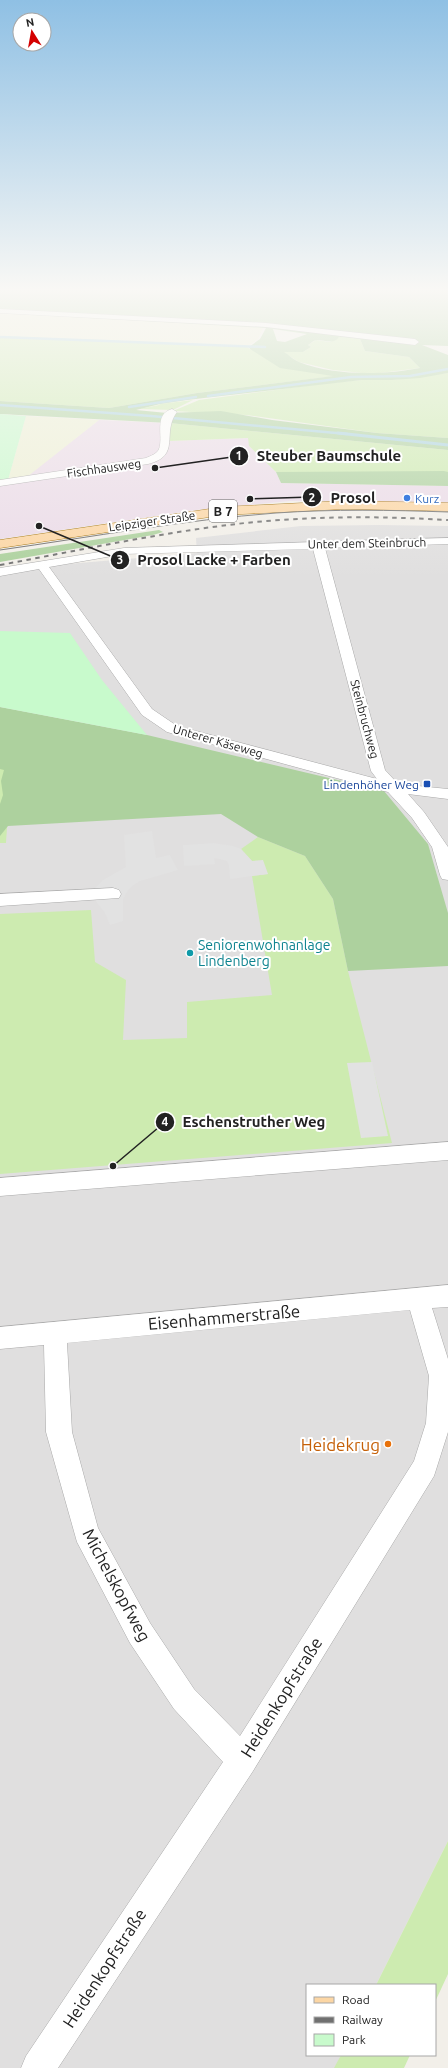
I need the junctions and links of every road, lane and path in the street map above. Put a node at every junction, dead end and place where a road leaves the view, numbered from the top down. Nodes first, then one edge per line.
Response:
1 (169, 416) dead end
2 (0, 483) edge
3 (448, 507) edge
4 (448, 542) edge
5 (0, 544) edge
6 (318, 544) junction
7 (41, 564) junction
8 (0, 572) edge
9 (392, 788) junction
10 (448, 794) edge
11 (448, 874) edge
12 (113, 894) dead end
13 (0, 900) edge
14 (448, 1151) edge
15 (0, 1187) edge
16 (448, 1296) edge
17 (418, 1299) junction
18 (55, 1333) junction
19 (0, 1338) edge
20 (242, 1760) junction
21 (38, 2068) edge

1 - 2 street, Fischhausweg
3 - 5 main road, Leipziger Straße / B 7
4 - 6 street, Unter dem Steinbruch
6 - 7 street, Unter dem Steinbruch
6 - 9 street, Steinbruchweg
7 - 8 street, Unter dem Steinbruch
7 - 9 street, Unterer Käseweg
9 - 10 street, Unterer Käseweg
9 - 11 street, Steinbruchweg
12 - 13 street
14 - 15 street
16 - 17 street, Eisenhammerstraße
17 - 18 street, Eisenhammerstraße
17 - 20 street, Heidenkopfstraße
18 - 19 street, Eisenhammerstraße
18 - 20 street, Michelskopfweg
20 - 21 street, Heidenkopfstraße

